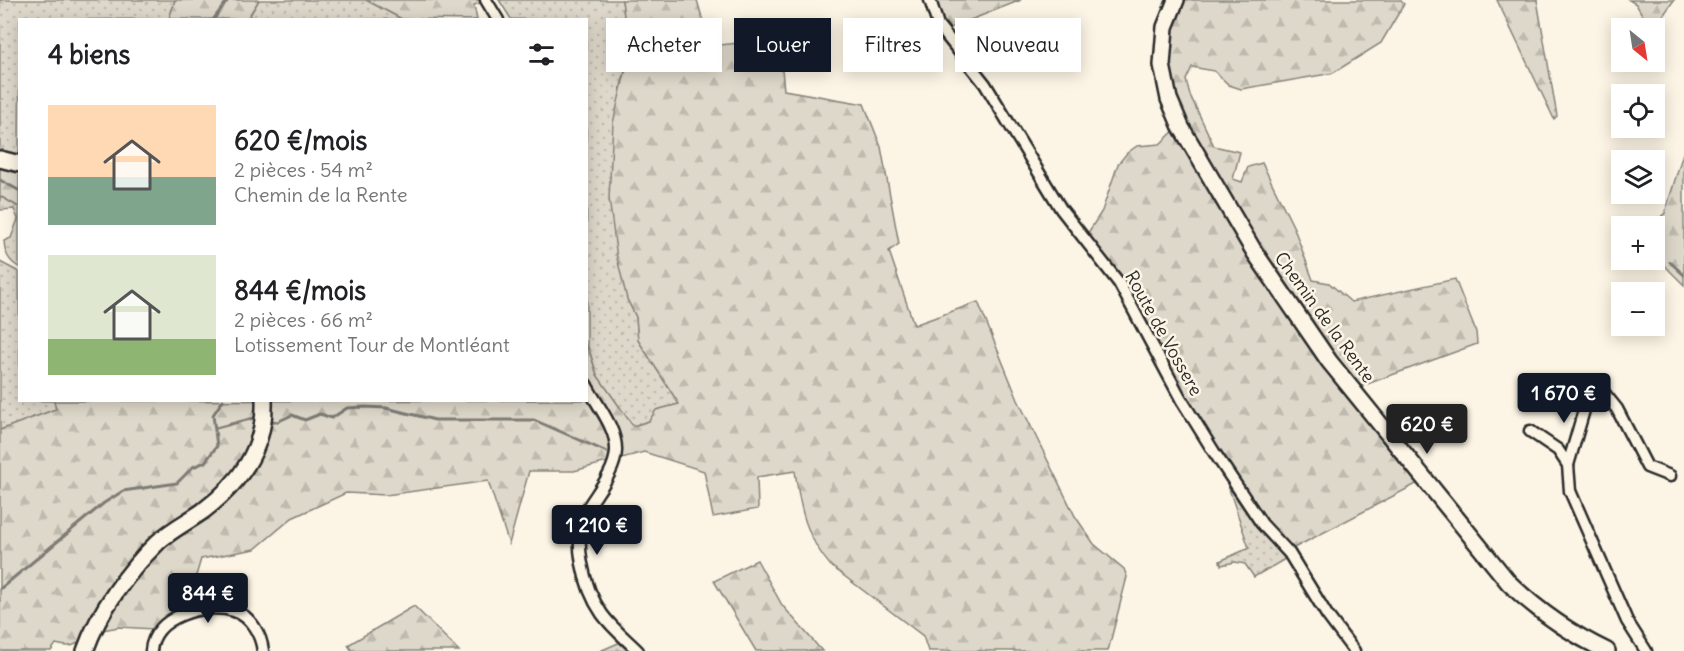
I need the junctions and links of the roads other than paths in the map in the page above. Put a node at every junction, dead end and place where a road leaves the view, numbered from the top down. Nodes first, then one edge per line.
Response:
1 (486, 0) edge
2 (930, 0) edge
3 (1176, 0) edge
4 (497, 18) edge
5 (0, 159) edge
6 (18, 164) edge
7 (588, 387) edge
8 (264, 402) edge
9 (1530, 431) dead end
10 (1568, 465) junction
11 (1670, 476) dead end
12 (85, 651) edge
13 (150, 651) edge
14 (263, 651) edge
15 (638, 651) edge
16 (1354, 651) edge
17 (1607, 651) edge
18 (1646, 651) edge

1 - 4 street
2 - 16 street, Route de Vossere
3 - 17 street, Chemin de la Rente
5 - 6 street
7 - 15 street
8 - 12 street
9 - 10 street
10 - 11 street
10 - 18 street
13 - 14 street

